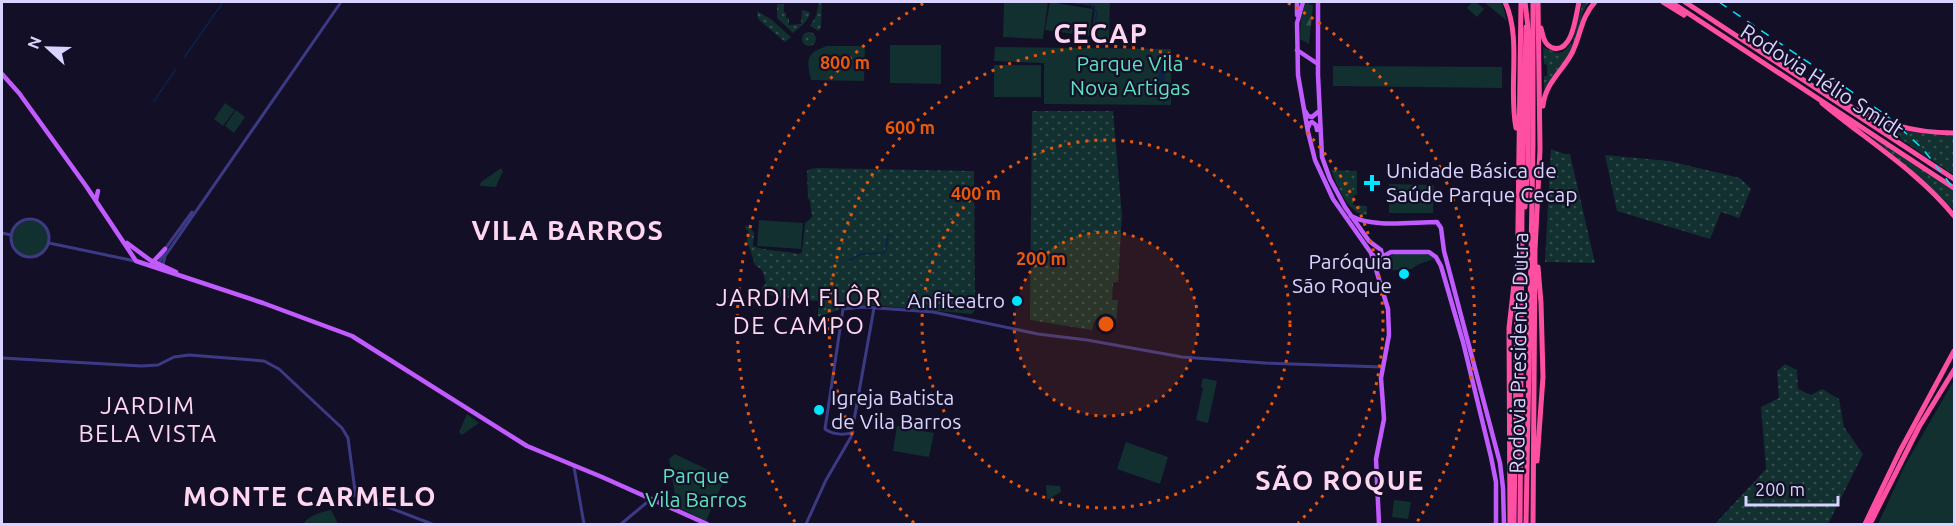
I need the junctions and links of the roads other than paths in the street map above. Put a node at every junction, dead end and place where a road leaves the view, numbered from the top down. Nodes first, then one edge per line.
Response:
1 (341, 2) edge
2 (1297, 2) edge
3 (1313, 2) edge
4 (1505, 2) edge
5 (1521, 2) edge
6 (1526, 2) edge
7 (1533, 2) edge
8 (1538, 2) edge
9 (1579, 2) edge
10 (1595, 2) edge
11 (1662, 2) edge
12 (1671, 2) edge
13 (1685, 2) edge
14 (1303, 3) edge
15 (1318, 4) edge
16 (1538, 18) junction
17 (1297, 23) junction
18 (1705, 25) junction
19 (1297, 50) junction
20 (1533, 56) junction
21 (1318, 64) junction
22 (2, 74) edge
23 (1811, 88) junction
24 (1303, 103) junction
25 (1319, 111) junction
26 (1540, 131) junction
27 (1308, 132) junction
28 (1954, 133) edge
29 (1320, 138) junction
30 (1518, 138) junction
31 (1539, 177) junction
32 (1954, 179) edge
33 (91, 180) dead end
34 (83, 181) junction
35 (1954, 188) edge
36 (98, 190) dead end
37 (96, 200) junction
38 (196, 209) junction
39 (1351, 216) junction
40 (1954, 216) edge
41 (1522, 227) junction
42 (2, 232) edge
43 (11, 234) junction
44 (124, 241) junction
45 (49, 243) junction
46 (165, 249) junction
47 (1371, 253) junction
48 (1381, 257) junction
49 (136, 261) junction
50 (152, 263) junction
51 (161, 268) junction
52 (1380, 278) junction
53 (874, 308) junction
54 (1954, 351) edge
55 (2, 358) edge
56 (1382, 367) junction
57 (1954, 370) edge
58 (853, 432) junction
59 (841, 434) junction
60 (848, 441) junction
61 (574, 467) junction
62 (651, 499) junction
63 (432, 525) edge
64 (584, 525) edge
65 (621, 525) edge
66 (707, 525) edge
67 (806, 525) edge
68 (1379, 525) edge
69 (1496, 525) edge
70 (1504, 525) edge
71 (1512, 525) edge
72 (1520, 525) edge
73 (1526, 525) edge
74 (1533, 525) edge
75 (1864, 525) edge
76 (1870, 525) edge

1 - 38 street
2 - 17 main road
3 - 15 main road
4 - 30 highway
5 - 30 highway
6 - 41 highway, Rodovia Presidente Dutra
6 - 41 highway, bridge
7 - 20 highway, Rodovia Presidente Dutra
8 - 16 highway, Rodovia Presidente Dutra
9 - 16 highway
10 - 26 highway
11 - 18 highway
12 - 18 highway, Rodovia Hélio Smidt
13 - 23 highway, Rodovia Hélio Smidt
14 - 17 main road
15 - 21 main road
16 - 26 highway, Rodovia Presidente Dutra
17 - 19 main road
18 - 23 highway, Rodovia Hélio Smidt
19 - 21 main road
19 - 24 main road
20 - 31 highway
20 - 73 highway, Rodovia Presidente Dutra
21 - 25 main road
22 - 34 main road
23 - 28 highway
23 - 32 highway, Rodovia Hélio Smidt
23 - 35 highway, Rodovia Hélio Smidt
23 - 40 highway
24 - 25 main road
24 - 27 main road
25 - 29 main road
26 - 31 highway, Rodovia Presidente Dutra
27 - 29 main road
27 - 47 main road
29 - 39 main road
30 - 71 highway
31 - 74 highway, Rodovia Presidente Dutra
33 - 34 main road
34 - 37 main road
36 - 37 main road
37 - 44 main road
38 - 46 street
38 - 51 street
39 - 48 main road
39 - 70 main road
41 - 72 highway, Rodovia Presidente Dutra
42 - 43 street
43 - 45 street
43 - 45 street
44 - 49 main road
44 - 50 main road
45 - 49 street
46 - 50 main road
46 - 51 street
47 - 48 main road
47 - 52 main road
48 - 52 main road
48 - 69 main road
49 - 50 main road
49 - 51 main road
50 - 51 main road
51 - 61 main road
52 - 56 main road
53 - 56 street
53 - 58 street
53 - 59 street
54 - 75 highway
55 - 63 street
56 - 68 main road
57 - 76 highway
58 - 59 street
58 - 60 street
59 - 60 street
60 - 67 street
61 - 62 main road
61 - 64 street
62 - 65 street
62 - 66 main road

